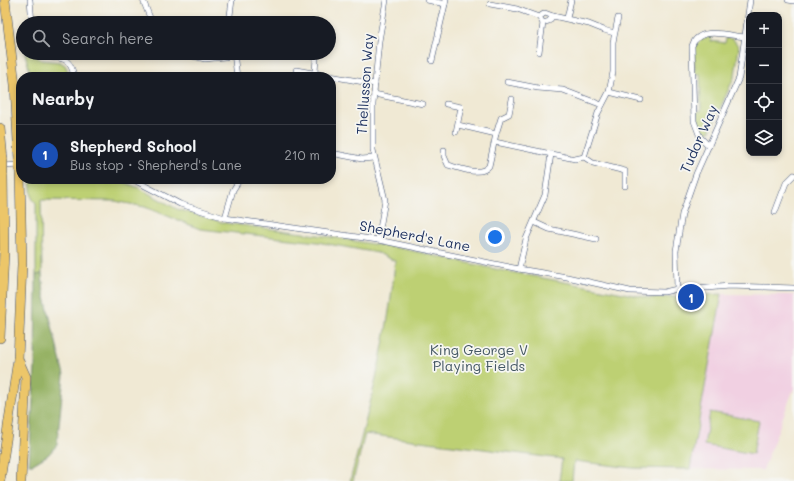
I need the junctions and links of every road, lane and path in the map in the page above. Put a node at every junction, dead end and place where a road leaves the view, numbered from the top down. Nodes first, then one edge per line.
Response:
1 (5, 0) edge
2 (30, 0) edge
3 (143, 0) edge
4 (232, 0) edge
5 (386, 0) edge
6 (427, 0) edge
7 (571, 0) edge
8 (750, 0) edge
9 (788, 0) edge
10 (794, 1) edge
11 (445, 2) edge
12 (490, 4) dead end
13 (749, 12) edge
14 (31, 16) edge
15 (149, 16) edge
16 (230, 16) edge
17 (553, 16) junction
18 (539, 17) junction
19 (567, 18) junction
20 (618, 18) dead end
21 (543, 23) junction
22 (614, 33) junction
23 (746, 38) joint
24 (539, 52) dead end
25 (65, 60) edge
26 (235, 60) edge
27 (316, 60) edge
28 (432, 61) dead end
29 (296, 70) dead end
30 (73, 72) edge
31 (236, 72) edge
32 (315, 72) joint
33 (336, 76) edge
34 (507, 82) dead end
35 (375, 84) junction
36 (609, 92) junction
37 (374, 94) junction
38 (512, 99) dead end
39 (641, 100) dead end
40 (16, 101) edge
41 (423, 104) dead end
42 (446, 104) dead end
43 (602, 105) junction
44 (458, 125) junction
45 (0, 128) edge
46 (456, 132) dead end
47 (496, 134) junction
48 (495, 142) junction
49 (709, 146) junction
50 (444, 150) dead end
51 (336, 154) edge
52 (551, 154) junction
53 (374, 158) junction
54 (584, 158) junction
55 (16, 166) edge
56 (2, 167) edge
57 (794, 175) edge
58 (20, 184) edge
59 (142, 184) edge
60 (237, 184) edge
61 (625, 186) dead end
62 (775, 212) dead end
63 (225, 218) junction
64 (534, 222) junction
65 (596, 239) dead end
66 (378, 240) junction
67 (519, 269) junction
68 (794, 288) edge
69 (677, 289) junction
70 (0, 338) edge
71 (18, 359) junction
72 (0, 481) edge
73 (21, 481) edge

1 - 40 highway
2 - 14 street
3 - 15 street
4 - 16 street
5 - 35 street, Thellusson Way
6 - 11 street
7 - 19 street
8 - 13 street, Tudor Way
9 - 10 street
11 - 28 street
12 - 18 street
17 - 18 street
17 - 19 street
17 - 21 street
18 - 21 street
19 - 22 street
20 - 22 street
21 - 24 street
22 - 36 street
23 - 49 street, Tudor Way
23 - 49 street
25 - 30 street
26 - 31 street
27 - 32 street
29 - 32 street
33 - 35 street
34 - 43 street
35 - 37 street, Thellusson Way
36 - 39 street
36 - 43 street
37 - 41 street
37 - 53 street, Thellusson Way
38 - 47 street
42 - 44 street
43 - 54 street
44 - 46 street
44 - 47 street
45 - 56 highway
47 - 48 street
48 - 50 street
48 - 52 street
49 - 69 street, Tudor Way
51 - 53 street
52 - 54 street
52 - 64 street
53 - 66 street, Thellusson Way
54 - 61 street
55 - 56 street
56 - 70 highway
57 - 62 street
58 - 71 highway
59 - 63 street, Shepherd's Lane
60 - 63 street
63 - 66 street, Shepherd's Lane
64 - 65 street
64 - 67 street
66 - 67 street, Shepherd's Lane
67 - 69 street, Shepherd's Lane
68 - 69 street, Shepherd's Lane
71 - 72 highway
71 - 73 highway

